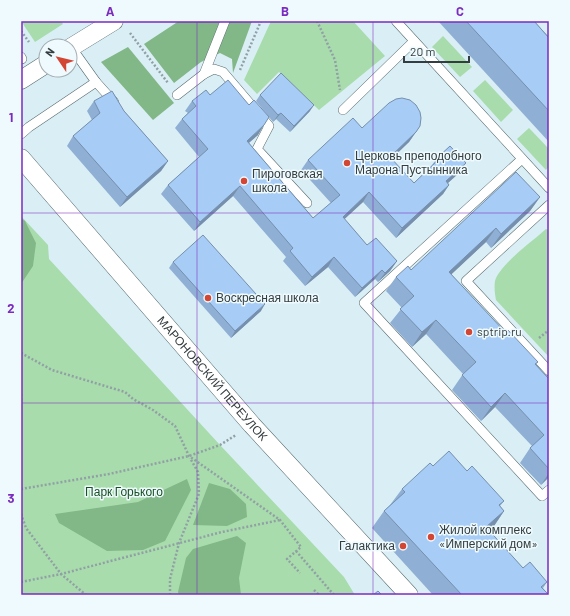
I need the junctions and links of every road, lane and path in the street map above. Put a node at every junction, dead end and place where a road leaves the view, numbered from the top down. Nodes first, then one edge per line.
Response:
1 (114, 21) edge
2 (225, 21) edge
3 (261, 21) edge
4 (317, 21) edge
5 (396, 21) edge
6 (21, 31) edge
7 (130, 33) dead end
8 (414, 41) junction
9 (78, 44) edge
10 (31, 46) dead end
11 (78, 58) edge
12 (38, 69) edge
13 (204, 74) junction
14 (163, 77) dead end
15 (21, 80) edge
16 (96, 82) junction
17 (234, 86) junction
18 (177, 95) dead end
19 (118, 106) edge
20 (343, 110) joint
21 (21, 134) edge
22 (21, 158) edge
23 (522, 159) junction
24 (549, 188) edge
25 (307, 203) dead end
26 (549, 205) edge
27 (21, 353) edge
28 (549, 371) edge
29 (21, 394) edge
30 (21, 402) edge
31 (252, 425) junction
32 (189, 456) junction
33 (21, 489) edge
34 (549, 490) edge
35 (21, 514) edge
36 (280, 520) junction
37 (179, 543) junction
38 (296, 551) junction
39 (300, 573) dead end
40 (61, 574) junction
41 (21, 582) edge
42 (314, 590) dead end
43 (86, 595) edge
44 (170, 595) edge
45 (319, 595) edge
46 (334, 595) edge
47 (409, 595) edge

1 - 9 street
2 - 13 lane
3 - 17 path
4 - 20 path
5 - 8 lane
6 - 10 path
7 - 14 path
8 - 20 lane
8 - 23 lane
11 - 16 lane
12 - 15 street
13 - 17 lane
13 - 18 lane
16 - 19 lane
16 - 21 lane
17 - 25 lane
22 - 31 street, МАРОНОВСКИЙ ПЕРЕУЛОК
23 - 24 lane
23 - 34 lane
26 - 28 lane
27 - 32 path
29 - 30 path
31 - 32 path
31 - 47 street, МАРОНОВСКИЙ ПЕРЕУЛОК
32 - 33 path
32 - 36 path
32 - 37 path
35 - 40 path
36 - 37 path
36 - 38 path
37 - 40 path
37 - 44 path
38 - 39 path
38 - 46 path
40 - 41 path
40 - 43 path
42 - 45 path

